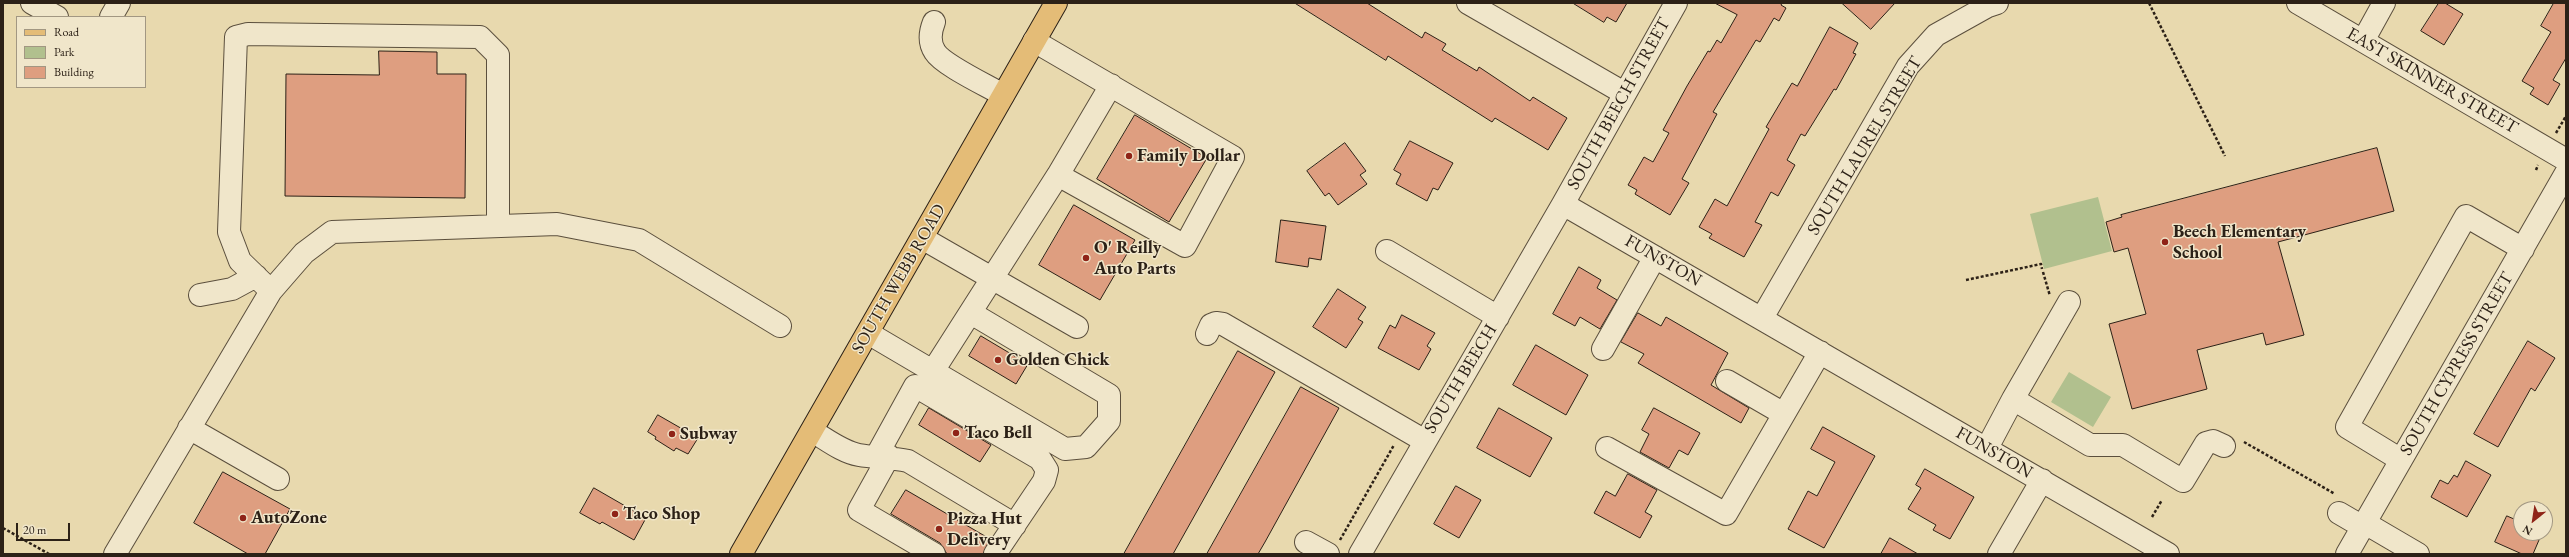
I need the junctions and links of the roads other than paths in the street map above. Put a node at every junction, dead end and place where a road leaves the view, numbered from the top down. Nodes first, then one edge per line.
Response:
1 (32, 3) edge
2 (119, 3) edge
3 (1056, 3) edge
4 (1468, 3) edge
5 (1676, 3) edge
6 (1997, 3) edge
7 (2298, 3) edge
8 (2384, 3) edge
9 (55, 16) edge
10 (112, 16) edge
11 (934, 22) dead end
12 (1034, 41) junction
13 (2363, 41) junction
14 (1111, 85) junction
15 (1624, 93) junction
16 (1003, 95) junction
17 (2566, 160) edge
18 (2566, 173) edge
19 (1058, 175) junction
20 (1563, 204) junction
21 (498, 226) junction
22 (922, 238) junction
23 (2523, 248) junction
24 (1387, 250) dead end
25 (1655, 257) junction
26 (992, 278) junction
27 (264, 284) junction
28 (200, 295) dead end
29 (2069, 302) dead end
30 (971, 313) junction
31 (1498, 317) junction
32 (1762, 318) junction
33 (780, 326) dead end
34 (1077, 327) dead end
35 (868, 333) junction
36 (1207, 334) dead end
37 (1603, 349) dead end
38 (1820, 352) junction
39 (934, 372) junction
40 (1727, 381) dead end
41 (2013, 399) junction
42 (1784, 414) junction
43 (189, 428) junction
44 (812, 431) junction
45 (1425, 441) junction
46 (2231, 442) road end
47 (1607, 448) dead end
48 (1986, 448) junction
49 (883, 456) junction
50 (2401, 460) junction
51 (278, 479) dead end
52 (2042, 480) junction
53 (2339, 505) road end
54 (1015, 525) junction
55 (2364, 525) junction
56 (1306, 542) dead end
57 (1332, 551) edge
58 (115, 554) edge
59 (741, 554) edge
60 (934, 554) edge
61 (995, 554) edge
62 (1360, 554) edge
63 (1998, 554) edge
64 (2168, 554) edge
65 (2348, 554) edge
66 (2418, 554) edge

1 - 9 street
2 - 10 street
3 - 12 main road, SOUTH WEBB ROAD
4 - 15 street
5 - 15 street, SOUTH BEECH STREET
6 - 32 street, SOUTH LAUREL STREET
7 - 13 street, EAST SKINNER STREET
8 - 13 street
11 - 16 street
12 - 14 street
12 - 16 main road, SOUTH WEBB ROAD
13 - 17 street, EAST SKINNER STREET
14 - 19 street
14 - 19 street
15 - 20 street, SOUTH BEECH STREET
16 - 22 main road, SOUTH WEBB ROAD
18 - 23 street, SOUTH CYPRESS STREET
19 - 26 street
20 - 25 street, FUNSTON
20 - 31 street, SOUTH BEECH
21 - 27 street
21 - 27 street
21 - 33 street
22 - 26 street
22 - 35 main road, SOUTH WEBB ROAD
23 - 50 street, SOUTH CYPRESS STREET
23 - 50 street
24 - 31 street
25 - 32 street, FUNSTON
25 - 37 street
26 - 30 street
26 - 34 street
27 - 28 street
27 - 43 street
29 - 41 street
30 - 39 street
30 - 39 street
31 - 45 street, SOUTH BEECH
32 - 38 street, FUNSTON
35 - 39 street
35 - 44 main road, SOUTH WEBB ROAD
36 - 45 street
38 - 42 street
38 - 48 street, FUNSTON
40 - 42 street
41 - 46 street
41 - 48 street
42 - 47 street
43 - 51 street
43 - 58 street
44 - 49 street
44 - 59 main road, SOUTH WEBB ROAD
45 - 62 street, SOUTH BEECH
48 - 52 street, FUNSTON
49 - 54 street
49 - 54 street
49 - 60 street
50 - 55 street, SOUTH CYPRESS STREET
52 - 63 street
52 - 64 street, FUNSTON
53 - 55 street
54 - 61 street
55 - 65 street, SOUTH CYPRESS STREET
55 - 66 street
56 - 57 street

